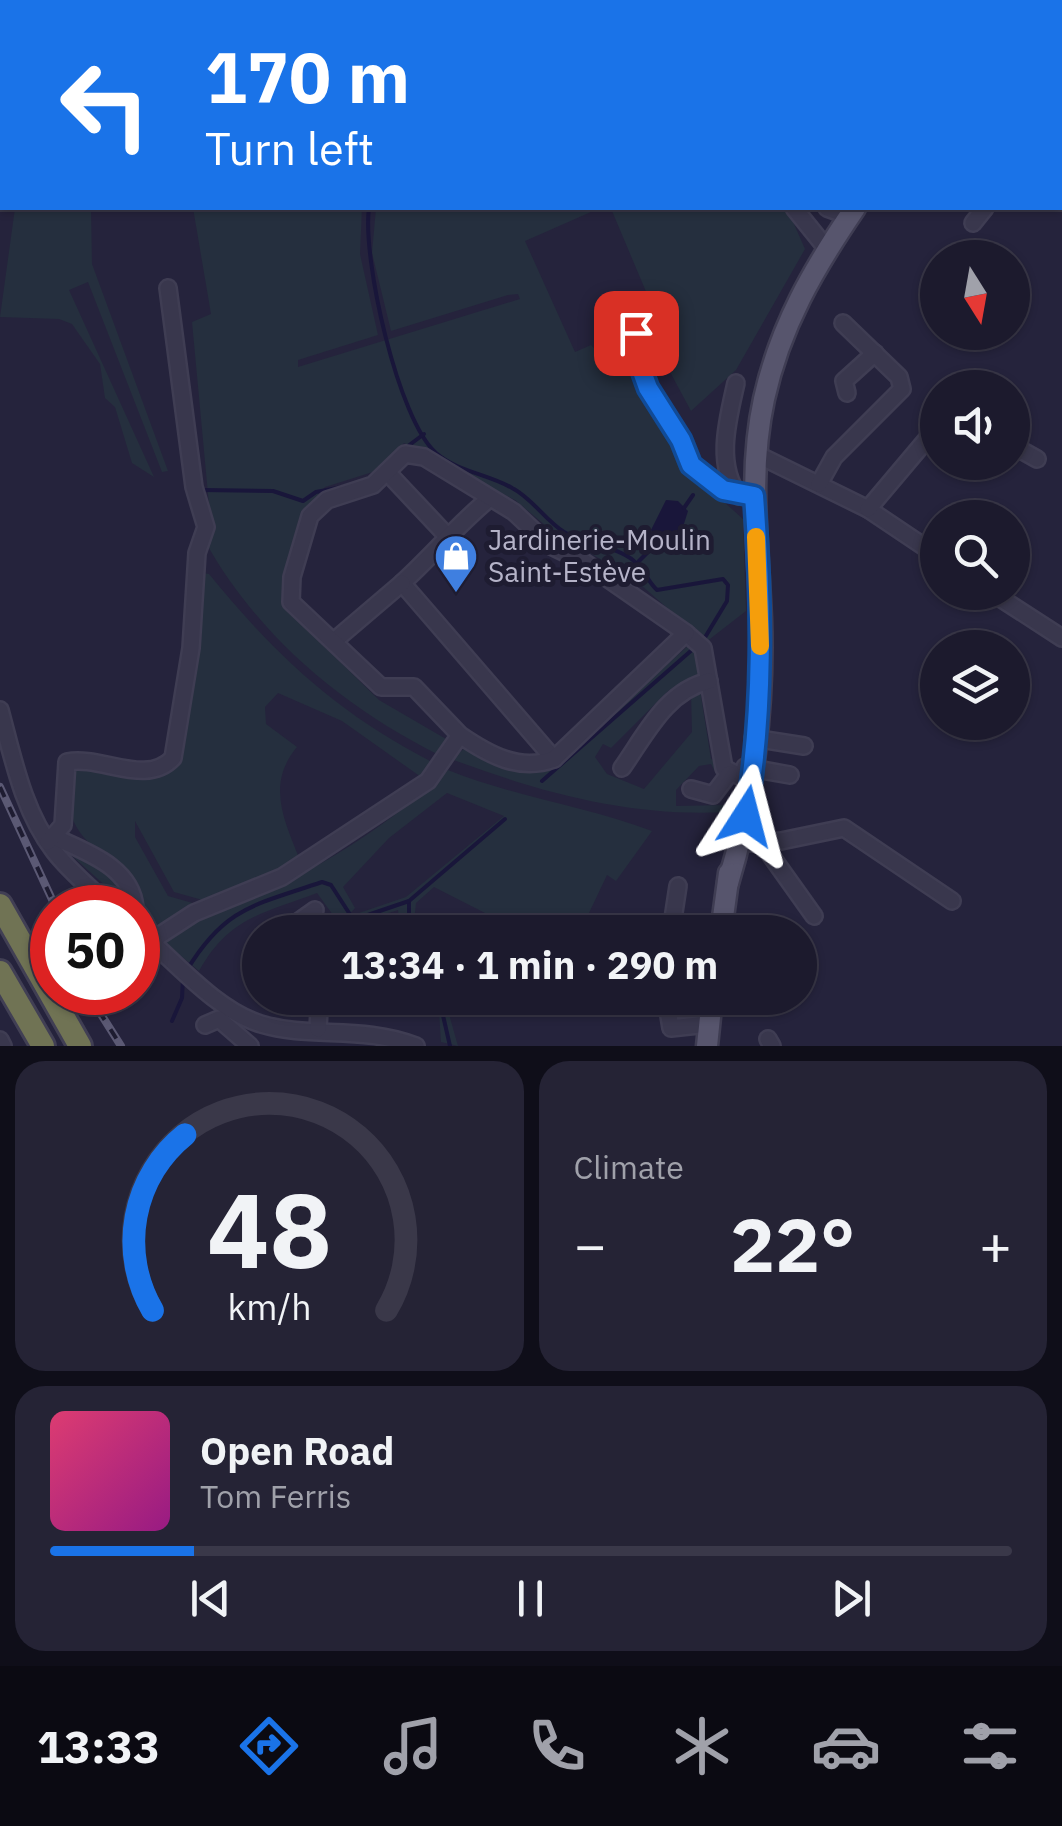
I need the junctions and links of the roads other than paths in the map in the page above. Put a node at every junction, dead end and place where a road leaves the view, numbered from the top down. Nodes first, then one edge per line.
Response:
1 (796, 210) edge
2 (983, 210) edge
3 (852, 212) edge
4 (973, 223) dead end
5 (828, 249) junction
6 (168, 288) dead end
7 (843, 323) dead end
8 (637, 349) dead end
9 (875, 354) junction
10 (736, 383) dead end
11 (848, 394) dead end
12 (920, 447) edge
13 (756, 454) junction
14 (1030, 455) edge
15 (1037, 459) dead end
16 (386, 472) junction
17 (819, 484) junction
18 (746, 496) junction
19 (490, 498) junction
20 (868, 508) junction
21 (449, 538) junction
22 (920, 544) edge
23 (402, 583) junction
24 (1019, 610) edge
25 (1062, 638) edge
26 (694, 640) junction
27 (334, 642) junction
28 (709, 681) junction
29 (0, 710) edge
30 (460, 735) junction
31 (753, 738) junction
32 (804, 746) dead end
33 (554, 759) junction
34 (622, 768) dead end
35 (743, 772) junction
36 (790, 775) dead end
37 (691, 788) dead end
38 (64, 808) junction
39 (51, 839) junction
40 (762, 843) junction
41 (736, 844) junction
42 (88, 852) junction
43 (91, 885) edge
44 (127, 885) edge
45 (678, 886) dead end
46 (952, 901) dead end
47 (0, 905) edge
48 (315, 910) dead end
49 (308, 915) edge
50 (674, 915) edge
51 (723, 915) edge
52 (813, 915) edge
53 (160, 935) edge
54 (160, 948) edge
55 (0, 972) edge
56 (318, 1015) edge
57 (669, 1015) edge
58 (709, 1015) edge
59 (708, 1024) junction
60 (205, 1026) dead end
61 (671, 1028) junction
62 (318, 1029) junction
63 (338, 1038) edge
64 (390, 1042) edge
65 (43, 1046) edge
66 (80, 1046) edge
67 (250, 1046) edge
68 (416, 1046) edge
69 (675, 1046) edge
70 (707, 1046) edge

1 - 5 street
2 - 4 street
3 - 5 main road
5 - 13 main road
6 - 38 street
7 - 9 street
8 - 18 street
9 - 11 street
9 - 17 street
10 - 18 street
12 - 20 street
13 - 17 street
13 - 18 main road
14 - 15 street
16 - 19 street
16 - 21 street
16 - 27 street
17 - 20 street
18 - 31 main road
19 - 21 street
19 - 26 street
20 - 22 street
21 - 23 street
23 - 27 street
23 - 33 street
24 - 25 street
26 - 28 street
26 - 33 street
27 - 30 street
28 - 34 street
28 - 35 street
29 - 39 street
30 - 33 street
30 - 53 street
31 - 32 street
31 - 35 main road
35 - 36 street
35 - 37 street
35 - 41 main road
38 - 39 street
38 - 42 street
39 - 42 street
39 - 43 street
40 - 41 street
40 - 46 street
40 - 52 street
41 - 51 main road
42 - 44 street
45 - 50 street
47 - 66 highway
48 - 49 street
54 - 62 street
55 - 65 highway
56 - 62 street
57 - 61 street
58 - 59 main road
59 - 61 street
59 - 70 main road
60 - 67 street
61 - 69 street
62 - 63 street
63 - 64 street
64 - 68 street

